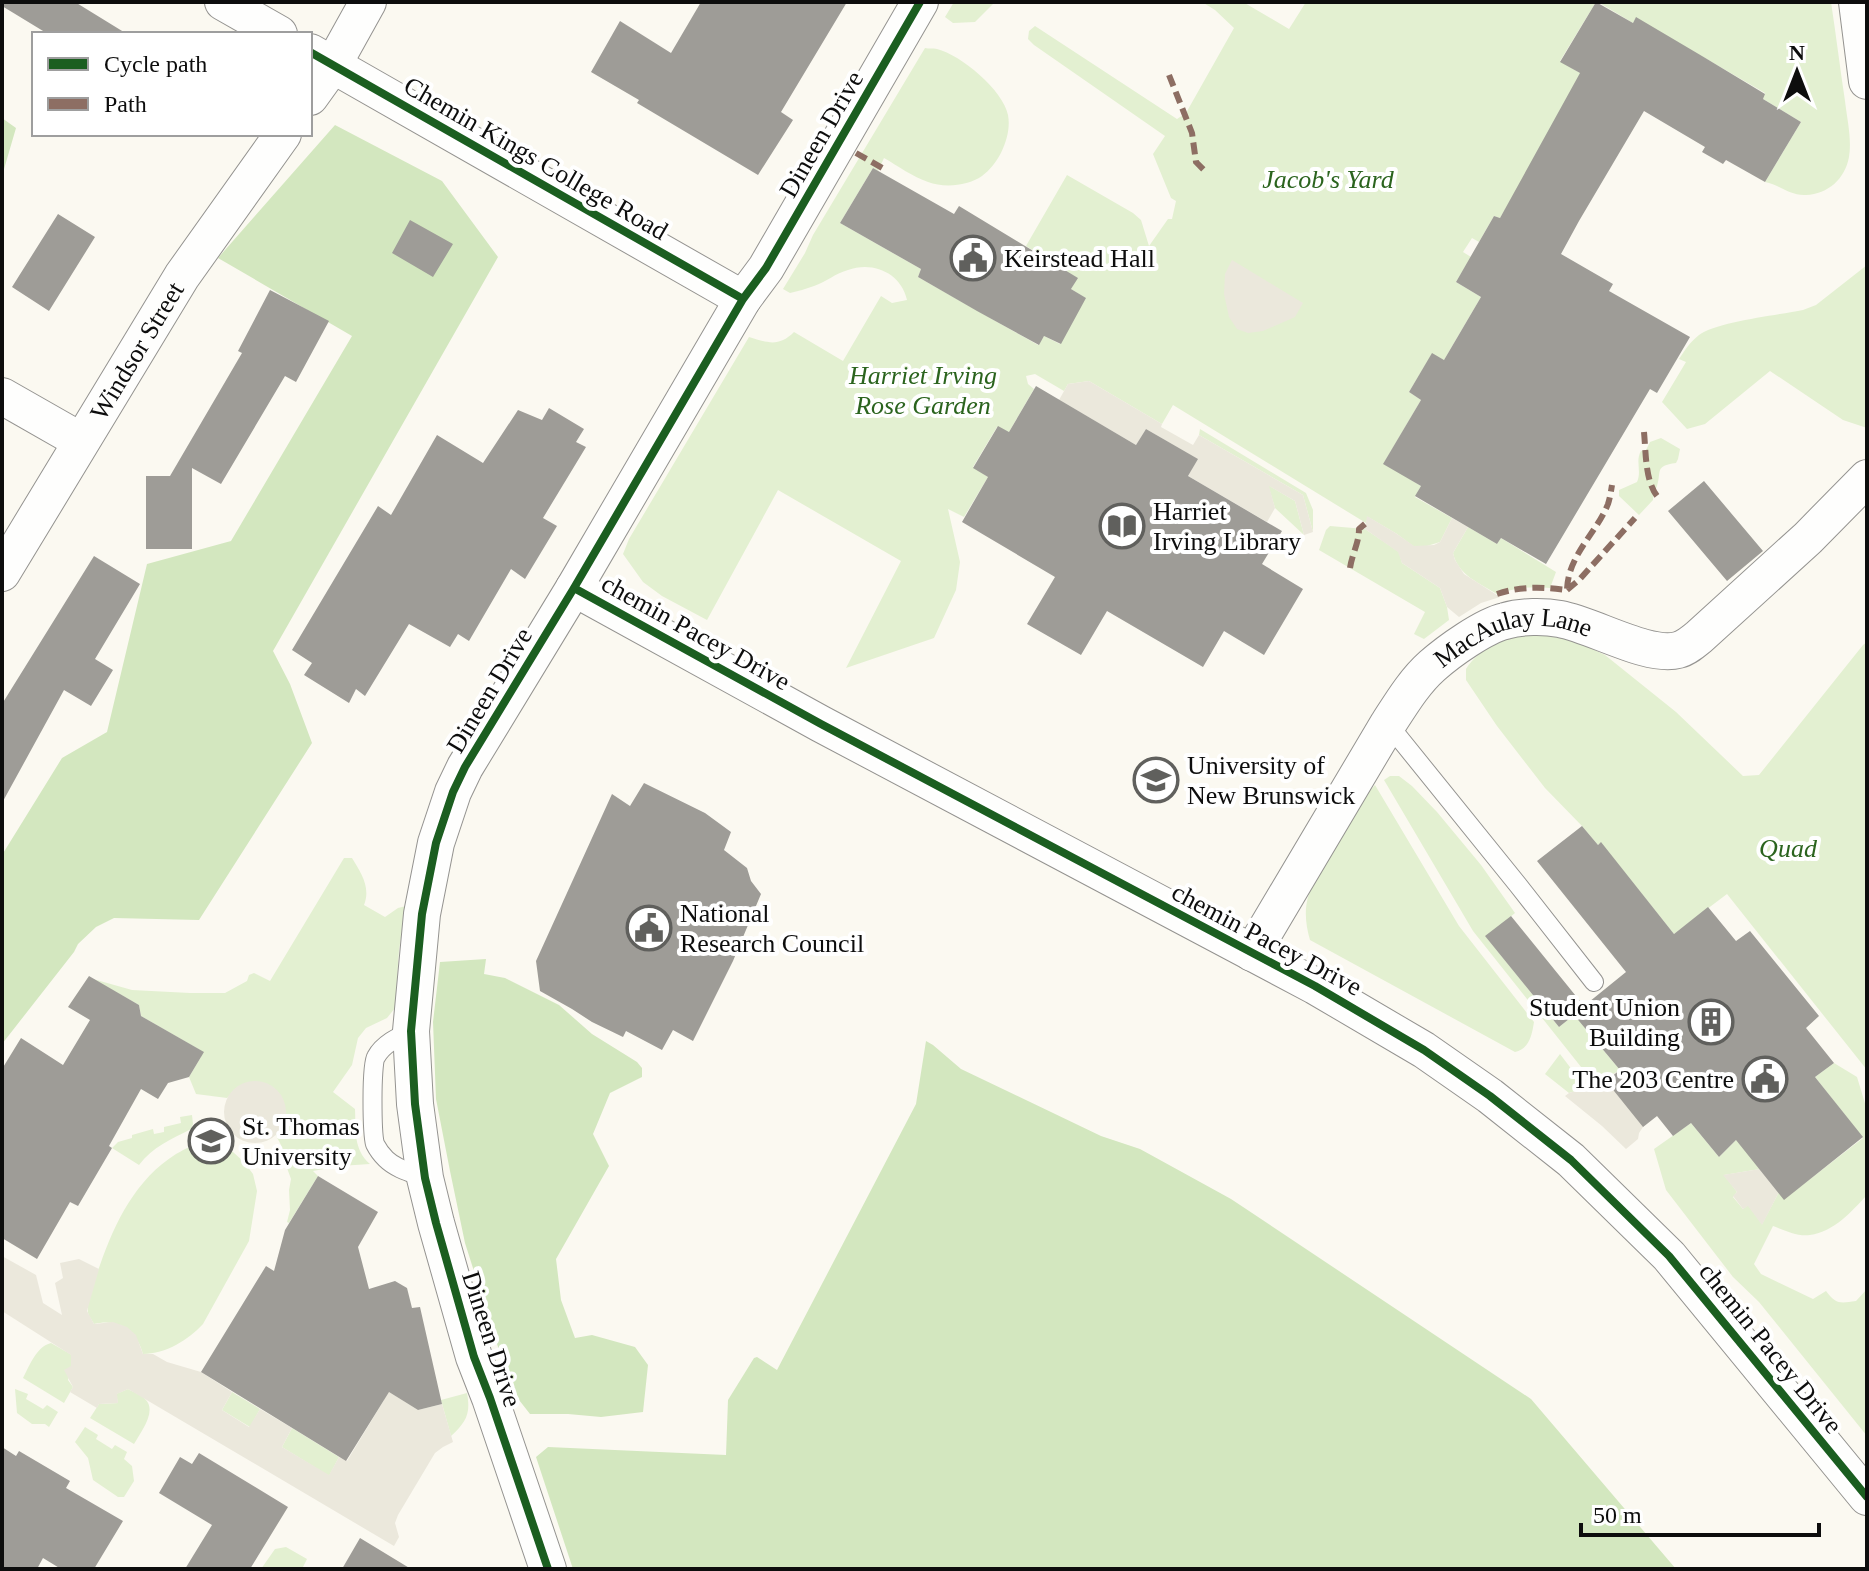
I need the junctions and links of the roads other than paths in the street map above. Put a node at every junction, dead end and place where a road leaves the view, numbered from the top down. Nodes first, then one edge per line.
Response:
1 (223, 2) edge
2 (368, 2) edge
3 (920, 2) edge
4 (1857, 2) edge
5 (276, 32) edge
6 (322, 58) edge
7 (1867, 81) edge
8 (312, 90) edge
9 (282, 136) edge
10 (743, 299) junction
11 (2, 396) edge
12 (81, 441) junction
13 (1867, 478) edge
14 (2, 573) edge
15 (574, 588) junction
16 (1388, 724) junction
17 (1252, 953) junction
18 (1594, 982) dead end
19 (1867, 1497) edge
20 (548, 1569) edge

1 - 5 street
2 - 6 street
3 - 10 street, Dineen Drive
4 - 7 street
6 - 8 street
6 - 10 street, Chemin Kings College Road
9 - 12 street, Windsor Street
10 - 15 street, Dineen Drive
11 - 12 street
12 - 14 street, Windsor Street
13 - 16 street, MacAulay Lane
15 - 17 street, chemin Pacey Drive
15 - 20 street, Dineen Drive
16 - 17 street, MacAulay Lane
16 - 18 lane
17 - 19 street, chemin Pacey Drive

